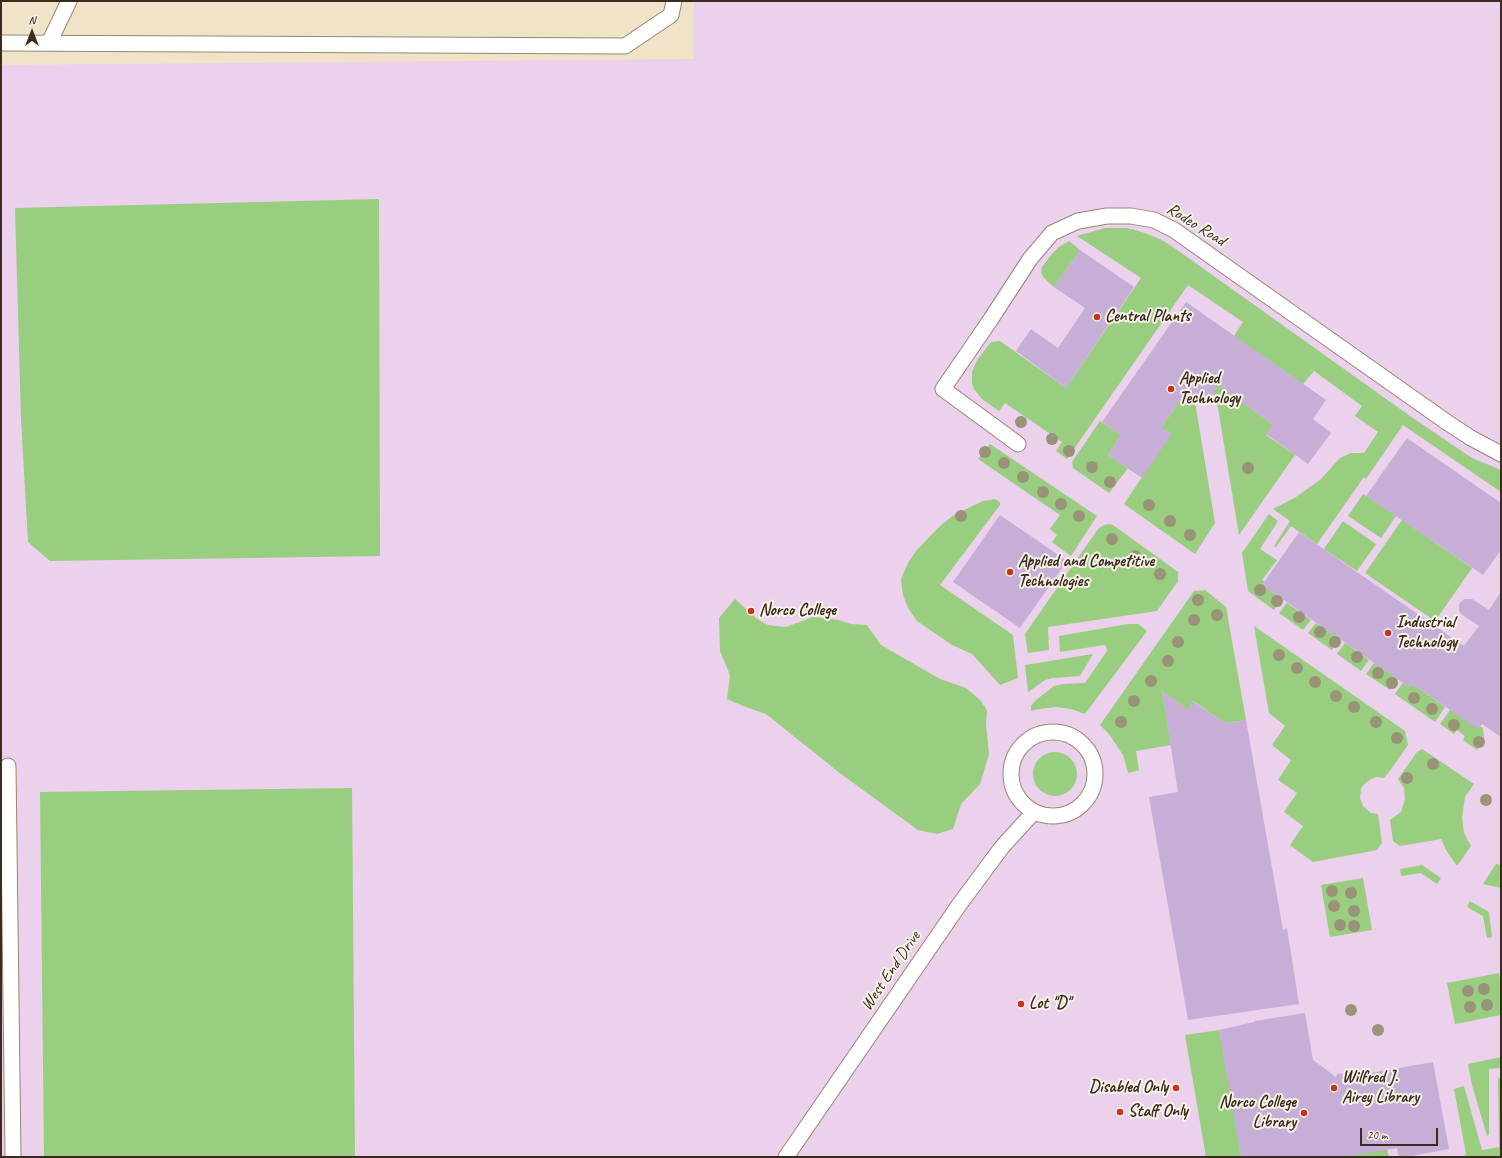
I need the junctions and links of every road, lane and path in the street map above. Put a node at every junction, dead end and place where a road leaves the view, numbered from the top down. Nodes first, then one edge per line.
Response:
1 (69, 1) edge
2 (674, 1) edge
3 (1, 43) edge
4 (49, 43) junction
5 (1018, 444) dead end
6 (1501, 454) edge
7 (8, 766) dead end
8 (1034, 812) junction
9 (14, 1157) edge
10 (786, 1157) edge

1 - 4 lane
2 - 4 lane
3 - 4 lane
5 - 6 lane, Rodeo Road
7 - 9 lane
8 - 8 lane
8 - 10 lane, West End Drive

